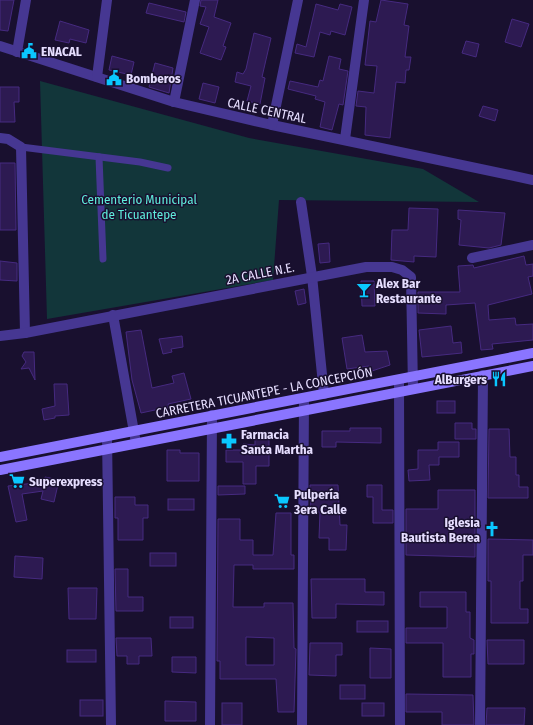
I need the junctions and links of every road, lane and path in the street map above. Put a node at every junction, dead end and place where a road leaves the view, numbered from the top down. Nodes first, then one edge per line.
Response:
1 (26, 0) edge
2 (107, 0) edge
3 (195, 0) edge
4 (298, 0) edge
5 (362, 0) edge
6 (0, 46) edge
7 (17, 52) junction
8 (97, 77) junction
9 (174, 102) junction
10 (272, 125) junction
11 (0, 138) edge
12 (344, 139) junction
13 (22, 147) junction
14 (99, 157) junction
15 (168, 168) dead end
16 (533, 180) edge
17 (300, 202) dead end
18 (533, 245) edge
19 (472, 258) dead end
20 (103, 259) dead end
21 (312, 276) junction
22 (113, 314) junction
23 (25, 333) junction
24 (0, 336) edge
25 (533, 353) edge
26 (533, 366) edge
27 (483, 375) junction
28 (412, 377) junction
29 (399, 380) junction
30 (412, 389) junction
31 (400, 392) junction
32 (324, 394) junction
33 (304, 398) junction
34 (305, 410) junction
35 (212, 415) junction
36 (212, 428) junction
37 (134, 431) junction
38 (107, 436) junction
39 (136, 443) junction
40 (108, 449) junction
41 (0, 457) edge
42 (0, 470) edge
43 (111, 725) edge
44 (210, 725) edge
45 (302, 725) edge
46 (400, 725) edge
47 (480, 725) edge

1 - 7 street
2 - 8 street
3 - 9 street
4 - 10 street
5 - 12 street
6 - 7 street, CALLE CENTRAL
7 - 8 street, CALLE CENTRAL
8 - 9 street, CALLE CENTRAL
9 - 10 street, CALLE CENTRAL
10 - 12 street, CALLE CENTRAL
11 - 13 street
12 - 16 street, CALLE CENTRAL
13 - 14 lane
13 - 23 street
14 - 15 lane
14 - 20 lane
17 - 21 street
18 - 19 street
21 - 22 street, 2A CALLE N.E.
21 - 28 street, 2A CALLE N.E.
21 - 32 street
22 - 23 street, 2A CALLE N.E.
22 - 37 street
23 - 24 street, 2A CALLE N.E.
25 - 28 main road, CARRETERA TICUANTEPE - LA CONCEPCIÓN
26 - 27 main road, CARRETERA TICUANTEPE - LA CONCEPCIÓN
27 - 30 main road, CARRETERA TICUANTEPE - LA CONCEPCIÓN
27 - 47 street
28 - 29 main road, CARRETERA TICUANTEPE - LA CONCEPCIÓN
28 - 30 street
29 - 31 street
29 - 32 main road, CARRETERA TICUANTEPE - LA CONCEPCIÓN
30 - 31 main road, CARRETERA TICUANTEPE - LA CONCEPCIÓN
31 - 34 main road, CARRETERA TICUANTEPE - LA CONCEPCIÓN
31 - 46 street
32 - 33 main road, CARRETERA TICUANTEPE - LA CONCEPCIÓN
33 - 34 street
33 - 35 main road, CARRETERA TICUANTEPE - LA CONCEPCIÓN
34 - 36 main road, CARRETERA TICUANTEPE - LA CONCEPCIÓN
34 - 45 street
35 - 36 street
35 - 37 main road, CARRETERA TICUANTEPE - LA CONCEPCIÓN
36 - 39 main road, CARRETERA TICUANTEPE - LA CONCEPCIÓN
36 - 44 street
37 - 38 main road, CARRETERA TICUANTEPE - LA CONCEPCIÓN
37 - 39 street
38 - 40 street
38 - 41 main road, CARRETERA TICUANTEPE - LA CONCEPCIÓN
39 - 40 main road, CARRETERA TICUANTEPE - LA CONCEPCIÓN
40 - 42 main road, CARRETERA TICUANTEPE - LA CONCEPCIÓN
40 - 43 street

